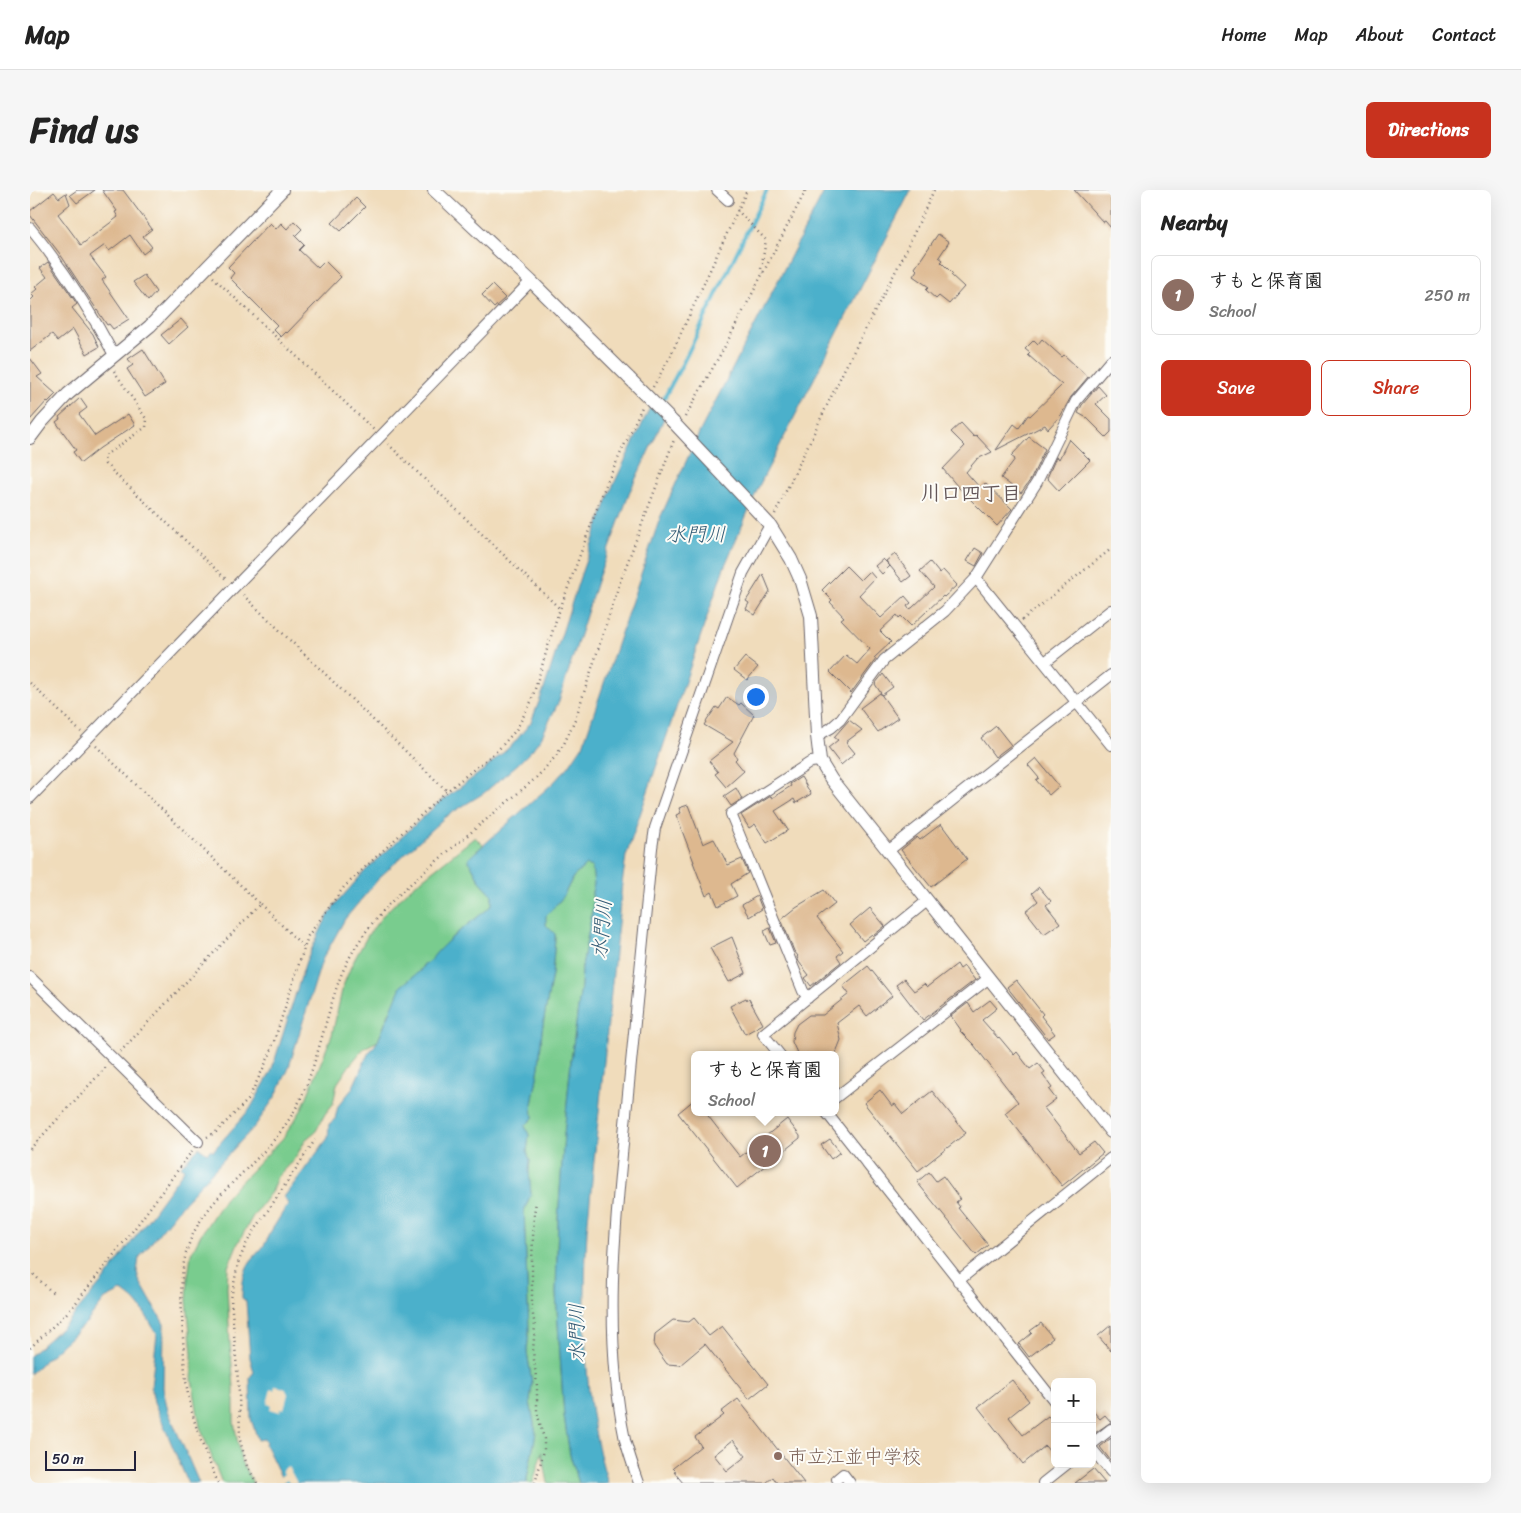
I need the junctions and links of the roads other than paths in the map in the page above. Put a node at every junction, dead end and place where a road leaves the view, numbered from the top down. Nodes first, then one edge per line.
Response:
1 (282, 190) edge
2 (434, 190) edge
3 (717, 190) edge
4 (728, 200) dead end
5 (30, 228) edge
6 (531, 281) junction
7 (114, 355) junction
8 (1111, 360) edge
9 (30, 438) edge
10 (770, 525) junction
11 (976, 578) junction
12 (1111, 610) edge
13 (1045, 662) junction
14 (1111, 675) edge
15 (1077, 702) junction
16 (817, 736) junction
17 (1111, 746) edge
18 (820, 761) junction
19 (30, 798) edge
20 (888, 851) junction
21 (928, 901) junction
22 (30, 977) edge
23 (989, 978) junction
24 (808, 998) junction
25 (777, 1051) edge
26 (839, 1095) edge
27 (829, 1116) edge
28 (1111, 1132) edge
29 (198, 1142) road end
30 (1111, 1158) edge
31 (958, 1281) junction
32 (1051, 1397) edge
33 (1111, 1429) edge
34 (1096, 1441) edge
35 (1096, 1454) edge
36 (1062, 1468) edge
37 (1111, 1472) edge
38 (837, 1479) dead end
39 (639, 1483) edge
40 (850, 1483) edge
41 (1043, 1483) edge

1 - 7 street
2 - 6 street
3 - 4 street
5 - 7 street
6 - 10 street, bridge
6 - 19 street
7 - 9 street
8 - 11 street
10 - 16 street
10 - 39 street
11 - 13 street
11 - 16 street
12 - 13 street
13 - 15 street
14 - 15 street
15 - 17 street
15 - 20 street
16 - 18 street
18 - 20 street
18 - 24 street
20 - 21 street
21 - 23 street
21 - 24 street
22 - 29 street
23 - 26 street
23 - 28 street
24 - 25 street
27 - 31 street
30 - 31 street
31 - 32 street
33 - 34 street
35 - 37 street
36 - 41 street
38 - 40 street

